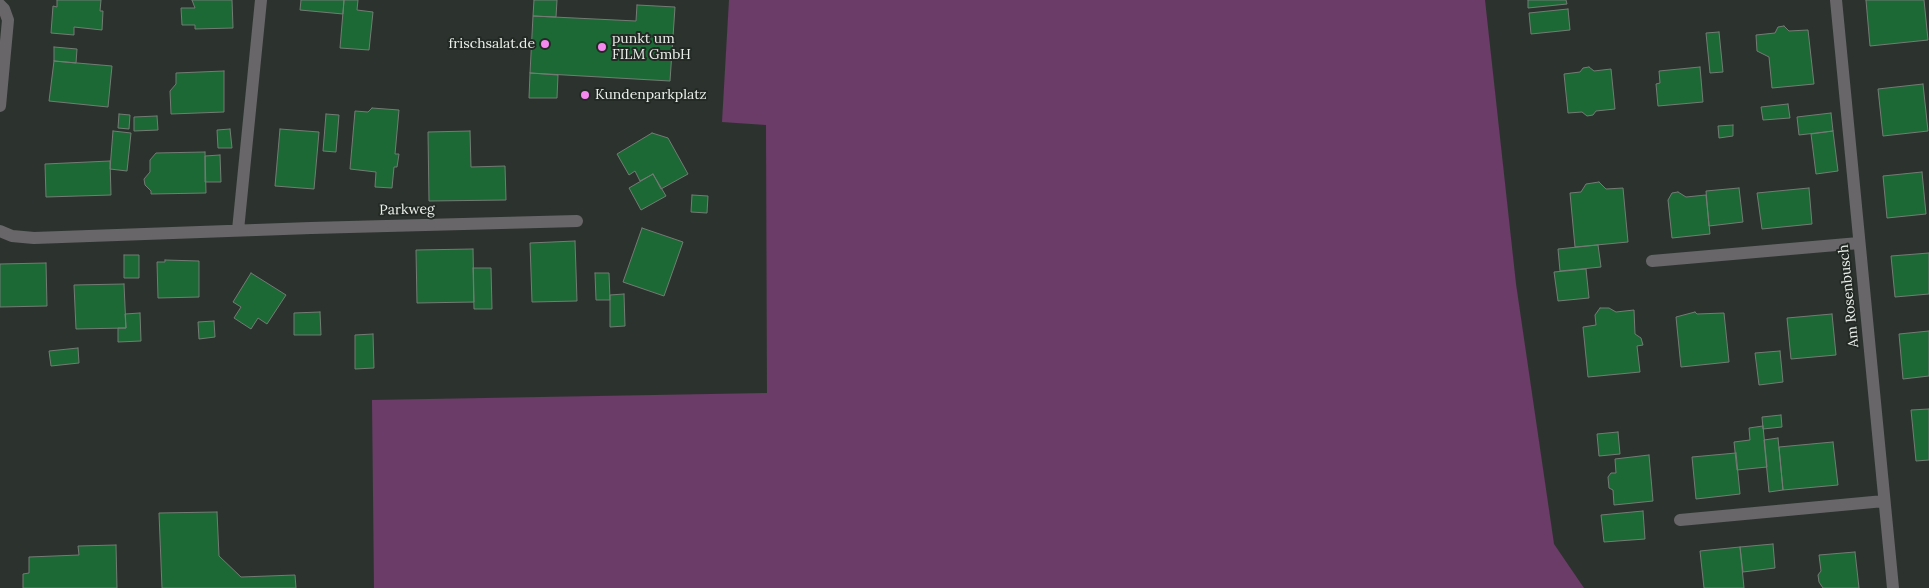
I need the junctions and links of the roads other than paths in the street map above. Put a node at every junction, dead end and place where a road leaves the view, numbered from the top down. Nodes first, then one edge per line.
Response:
1 (261, 0) edge
2 (1836, 0) edge
3 (0, 5) edge
4 (0, 106) edge
5 (577, 221) dead end
6 (0, 230) edge
7 (238, 230) junction
8 (1859, 243) junction
9 (1652, 261) dead end
10 (1884, 501) junction
11 (1680, 520) dead end
12 (1893, 588) edge

1 - 7 street
2 - 8 street, Am Rosenbusch
3 - 4 street
5 - 7 street, Parkweg
6 - 7 street, Parkweg
8 - 9 street
8 - 10 street, Am Rosenbusch
10 - 11 street
10 - 12 street, Am Rosenbusch

